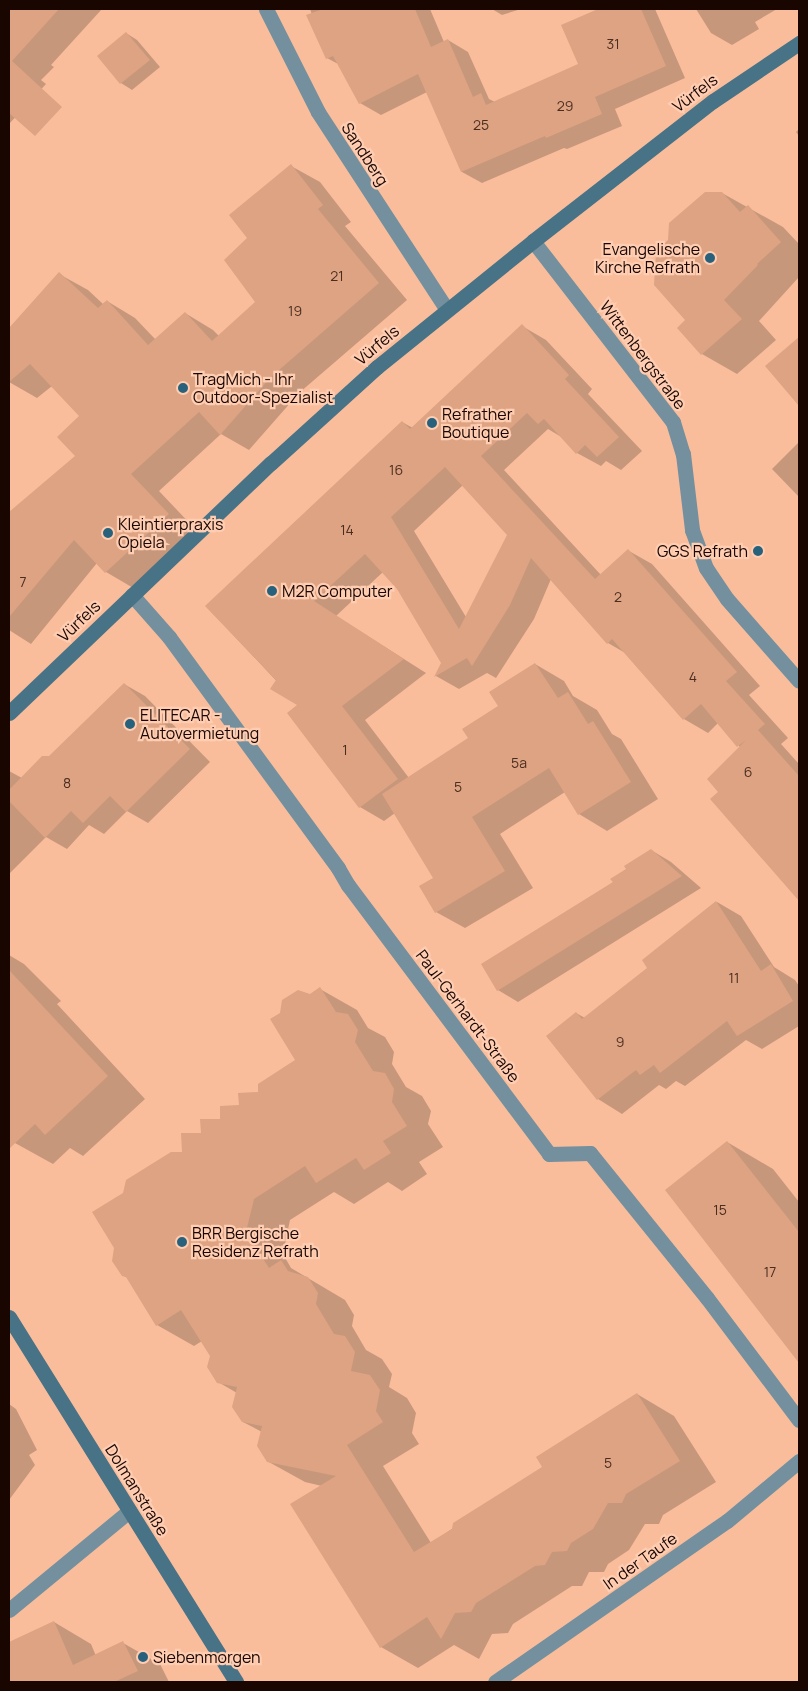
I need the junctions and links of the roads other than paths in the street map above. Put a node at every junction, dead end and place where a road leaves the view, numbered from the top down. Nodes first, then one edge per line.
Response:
1 (266, 9) edge
2 (799, 43) edge
3 (533, 241) junction
4 (447, 310) junction
5 (132, 595) junction
6 (799, 681) edge
7 (9, 713) edge
8 (9, 1317) edge
9 (799, 1420) edge
10 (799, 1461) edge
11 (129, 1510) junction
12 (9, 1610) edge
13 (236, 1682) edge
14 (495, 1682) edge

1 - 4 street, Sandberg
2 - 3 street, Vürfels
3 - 4 street, Vürfels
3 - 6 street, Wittenbergstraße
4 - 5 street, Vürfels
5 - 7 street, Vürfels
5 - 9 street, Paul-Gerhardt-Straße
8 - 11 street, Dolmanstraße
10 - 14 street, In der Taufe
11 - 12 street
11 - 13 street, Dolmanstraße

